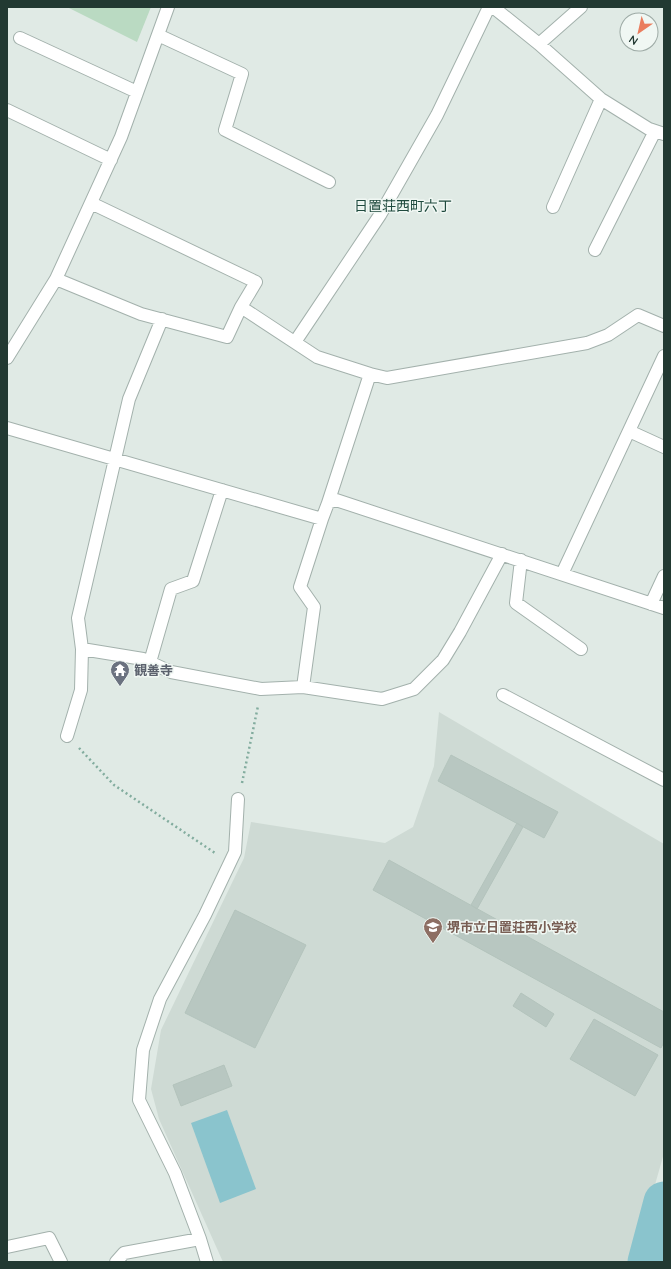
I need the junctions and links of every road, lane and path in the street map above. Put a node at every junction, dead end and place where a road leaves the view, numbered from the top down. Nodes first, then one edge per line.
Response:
1 (168, 7) edge
2 (489, 7) edge
3 (493, 7) edge
4 (581, 7) edge
5 (158, 35) junction
6 (20, 38) dead end
7 (539, 44) junction
8 (137, 92) junction
9 (601, 99) junction
10 (7, 110) edge
11 (659, 132) edge
12 (111, 160) junction
13 (329, 182) dead end
14 (91, 203) junction
15 (552, 207) dead end
16 (595, 250) dead end
17 (56, 279) junction
18 (241, 307) junction
19 (162, 319) junction
20 (664, 326) edge
21 (7, 338) edge
22 (295, 342) junction
23 (9, 354) edge
24 (664, 356) edge
25 (370, 374) junction
26 (7, 428) edge
27 (629, 431) junction
28 (664, 447) edge
29 (115, 459) junction
30 (222, 490) junction
31 (328, 503) junction
32 (322, 519) junction
33 (502, 554) junction
34 (521, 560) junction
35 (562, 574) junction
36 (664, 576) edge
37 (651, 604) junction
38 (664, 608) edge
39 (82, 649) junction
40 (581, 649) dead end
41 (146, 660) junction
42 (302, 687) junction
43 (261, 689) junction
44 (503, 695) dead end
45 (67, 736) joint
46 (664, 780) edge
47 (238, 799) joint
48 (230, 863) junction
49 (200, 1239) junction
50 (7, 1247) edge
51 (61, 1262) edge
52 (117, 1262) edge
53 (207, 1262) edge

1 - 5 street
2 - 22 street
3 - 7 street
4 - 7 street
5 - 8 street
5 - 13 street
6 - 8 street
7 - 9 street
8 - 12 street
9 - 11 street
9 - 15 street
10 - 12 street
11 - 16 street
12 - 14 street
14 - 17 street
14 - 18 street
17 - 19 street
17 - 23 street
18 - 19 street
18 - 22 street
19 - 29 street
20 - 25 street
21 - 23 street
22 - 25 street
24 - 27 street
25 - 31 street
26 - 29 street
27 - 28 street
27 - 35 street
29 - 30 street
29 - 39 street
30 - 32 street
30 - 41 street
31 - 32 street
31 - 33 street
32 - 42 street
33 - 34 street
33 - 42 street
34 - 35 street
34 - 40 street
35 - 37 street
36 - 37 street
37 - 38 street
39 - 41 street
39 - 45 street
41 - 43 street
42 - 43 street
43 - 47 path
44 - 46 street
45 - 48 path
47 - 48 street
48 - 49 street
49 - 52 street
49 - 53 street
50 - 51 street

